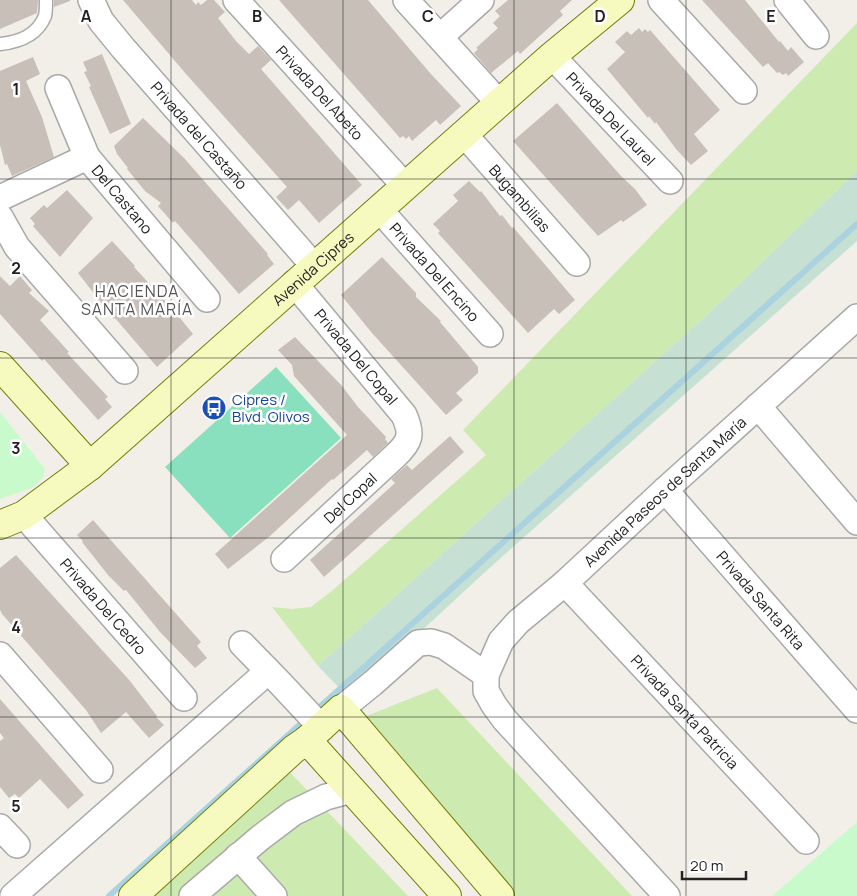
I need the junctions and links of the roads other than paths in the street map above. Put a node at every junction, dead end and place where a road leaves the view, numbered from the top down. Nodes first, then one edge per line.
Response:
1 (46, 0) edge
2 (91, 0) edge
3 (236, 0) edge
4 (406, 0) edge
5 (481, 0) edge
6 (661, 0) edge
7 (787, 0) edge
8 (613, 2) edge
9 (816, 36) dead end
10 (440, 37) junction
11 (0, 44) edge
12 (552, 56) junction
13 (58, 88) dead end
14 (744, 91) dead end
15 (499, 103) junction
16 (464, 134) junction
17 (87, 157) junction
18 (670, 181) dead end
19 (406, 186) junction
20 (0, 198) edge
21 (379, 209) junction
22 (0, 217) edge
23 (577, 263) dead end
24 (304, 275) junction
25 (206, 299) dead end
26 (855, 323) edge
27 (490, 334) dead end
28 (0, 366) edge
29 (125, 371) dead end
30 (758, 406) junction
31 (409, 434) joint
32 (90, 466) junction
33 (664, 490) junction
34 (12, 520) edge
35 (857, 522) edge
36 (284, 559) dead end
37 (565, 583) junction
38 (242, 644) dead end
39 (0, 655) edge
40 (486, 675) junction
41 (273, 676) junction
42 (184, 698) dead end
43 (342, 709) junction
44 (857, 710) edge
45 (314, 729) junction
46 (100, 770) dead end
47 (352, 790) junction
48 (0, 827) edge
49 (806, 841) dead end
50 (17, 846) dead end
51 (238, 856) junction
52 (13, 896) edge
53 (133, 896) edge
54 (192, 896) edge
55 (274, 896) edge
56 (447, 896) edge
57 (500, 896) edge
58 (667, 896) edge

1 - 11 lane
2 - 24 street, Privada del Castaño
3 - 19 street, Privada Del Abeto
4 - 10 street
5 - 10 street
6 - 14 street
7 - 9 street
8 - 12 street, Avenida Cipres
10 - 15 street
12 - 15 street, Avenida Cipres
12 - 18 street, Privada Del Laurel
13 - 17 street, Del Castano
15 - 16 street, Avenida Cipres
16 - 19 street, Avenida Cipres
16 - 23 street, Bugambilias
17 - 20 street
17 - 25 street, Del Castano
19 - 21 street, Avenida Cipres
21 - 24 street, Avenida Cipres
21 - 27 street, Privada Del Encino
22 - 29 street
24 - 31 street, Privada Del Copal
24 - 32 street, Avenida Cipres
26 - 30 street, Avenida Paseos de Santa María
28 - 32 street
30 - 33 street, Avenida Paseos de Santa María
30 - 35 street
31 - 36 street, Del Copal
32 - 34 street, Avenida Cipres
33 - 37 street, Avenida Paseos de Santa María
33 - 44 street, Privada Santa Rita
34 - 42 street, Privada Del Cedro
37 - 40 street, Avenida Paseos de Santa María
37 - 49 street, Privada Santa Patricia
38 - 41 street
39 - 46 street
40 - 43 street
40 - 58 street
41 - 45 street
41 - 52 street
43 - 45 street
43 - 57 street
45 - 47 street
45 - 53 street
47 - 51 street
47 - 56 street
48 - 50 street
51 - 54 street
51 - 55 street

